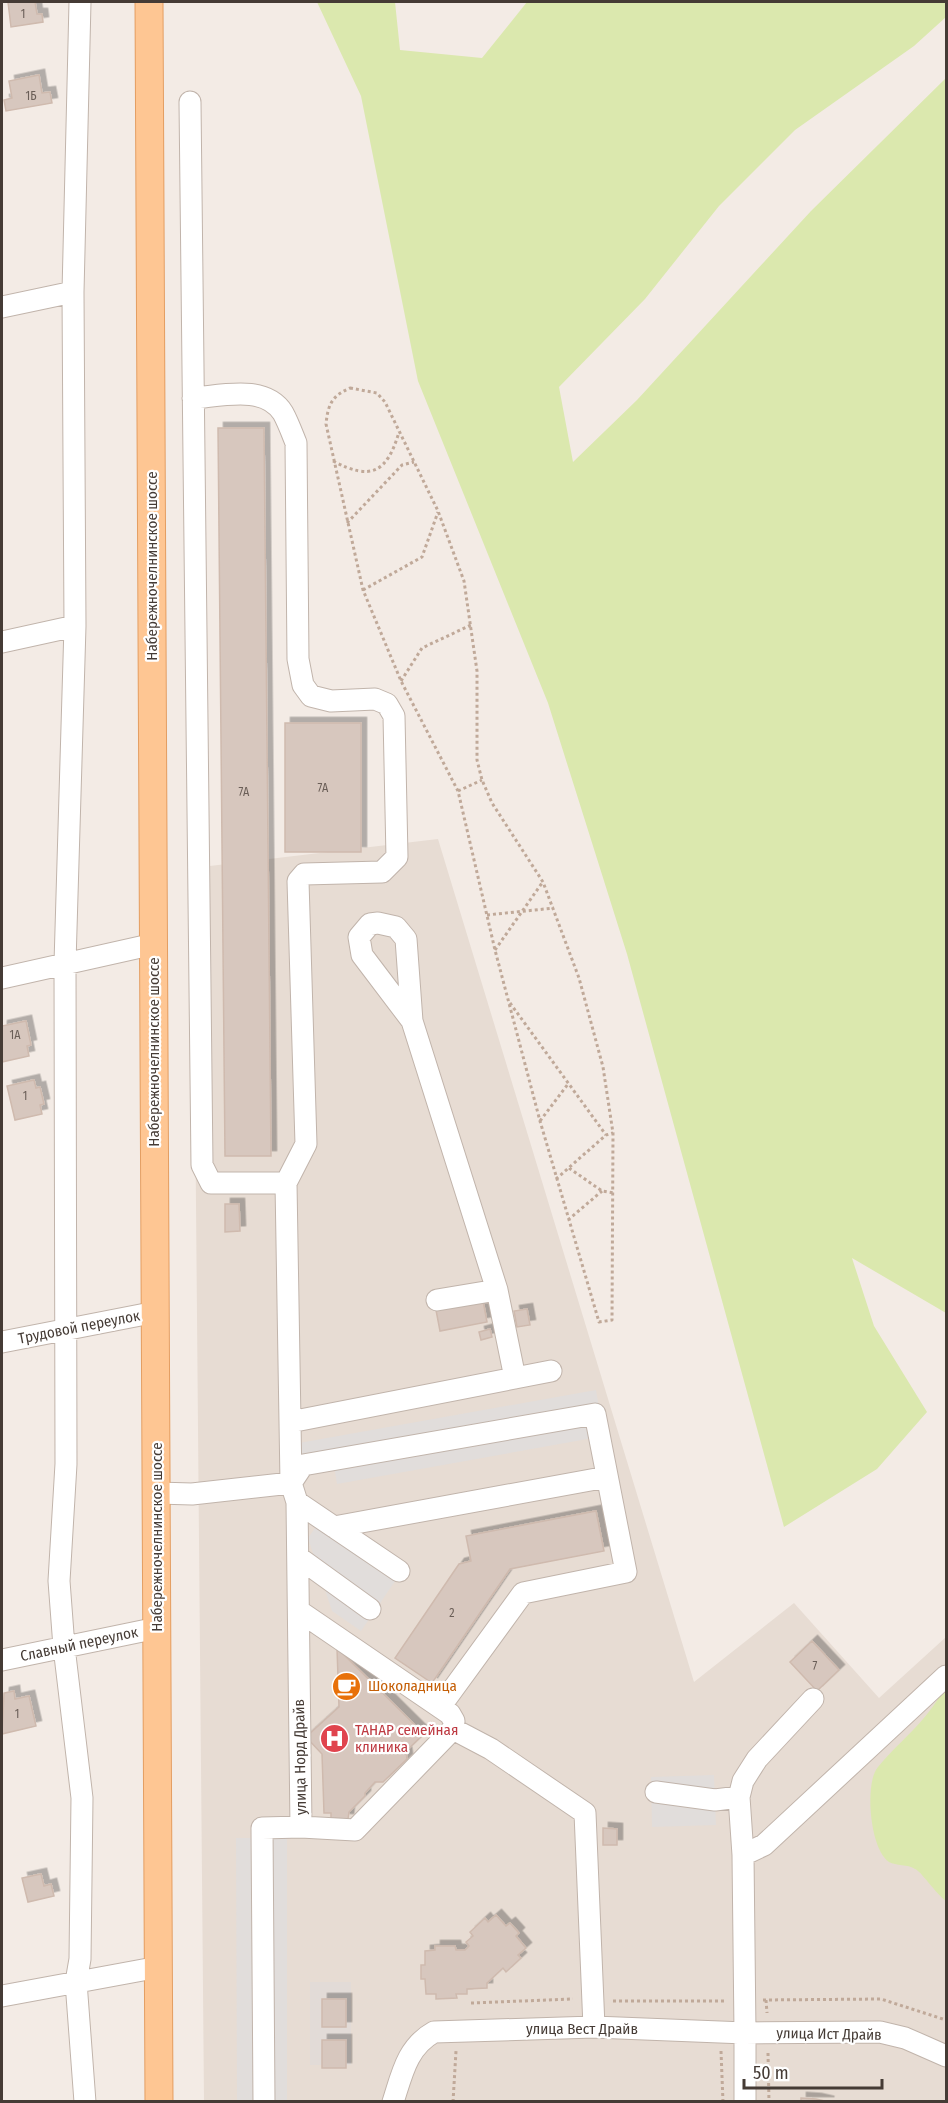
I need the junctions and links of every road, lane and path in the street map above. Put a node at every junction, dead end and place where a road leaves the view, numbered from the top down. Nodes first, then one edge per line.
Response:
1 (80, 2) edge
2 (149, 2) edge
3 (190, 102) dead end
4 (73, 292) junction
5 (2, 308) edge
6 (194, 398) junction
7 (399, 431) junction
8 (333, 460) junction
9 (414, 462) junction
10 (438, 511) junction
11 (347, 523) junction
12 (363, 591) junction
13 (471, 625) junction
14 (75, 626) junction
15 (2, 642) edge
16 (401, 681) junction
17 (482, 780) junction
18 (458, 791) junction
19 (543, 882) junction
20 (554, 908) junction
21 (522, 911) junction
22 (487, 915) junction
23 (154, 944) junction
24 (495, 950) junction
25 (65, 963) junction
26 (2, 978) edge
27 (508, 1000) junction
28 (411, 1021) dead end
29 (568, 1084) junction
30 (540, 1120) junction
31 (613, 1133) junction
32 (606, 1135) junction
33 (568, 1168) junction
34 (556, 1179) junction
35 (286, 1183) junction
36 (602, 1191) junction
37 (614, 1193) junction
38 (568, 1220) junction
39 (497, 1290) junction
40 (436, 1300) dead end
41 (156, 1312) junction
42 (65, 1330) junction
43 (2, 1342) edge
44 (551, 1371) dead end
45 (515, 1378) junction
46 (290, 1422) junction
47 (607, 1477) junction
48 (294, 1492) junction
49 (157, 1493) junction
50 (334, 1527) junction
51 (298, 1557) junction
52 (399, 1571) dead end
53 (370, 1609) dead end
54 (299, 1611) junction
55 (157, 1628) junction
56 (64, 1647) junction
57 (2, 1660) edge
58 (946, 1676) edge
59 (813, 1699) dead end
60 (440, 1707) junction
61 (453, 1729) junction
62 (656, 1792) dead end
63 (739, 1797) junction
64 (301, 1827) junction
65 (743, 1855) junction
66 (159, 1967) junction
67 (76, 1983) junction
68 (2, 1996) edge
69 (593, 2001) junction
70 (743, 2001) junction
71 (471, 2003) dead end
72 (946, 2020) edge
73 (594, 2027) junction
74 (744, 2033) junction
75 (721, 2044) dead end
76 (768, 2047) dead end
77 (448, 2049) dead end
78 (456, 2049) junction
79 (467, 2049) dead end
80 (946, 2056) edge
81 (85, 2102) edge
82 (159, 2102) edge
83 (264, 2102) edge
84 (393, 2102) edge
85 (453, 2102) edge
86 (723, 2102) edge
87 (745, 2102) edge
88 (769, 2102) edge

1 - 4 street
2 - 23 main road, Набережночелнинское шоссе
3 - 6 street
4 - 5 street
4 - 14 street
6 - 35 street
6 - 35 street
7 - 8 path
7 - 8 path
7 - 9 path
8 - 11 path
9 - 10 path
9 - 11 path
10 - 12 path
10 - 13 path
11 - 12 path
12 - 16 path
13 - 16 path
13 - 17 path
14 - 15 street
14 - 25 street
16 - 18 path
17 - 18 path
17 - 19 path
18 - 22 path
19 - 20 path
19 - 21 path
20 - 21 path
20 - 31 path
21 - 22 path
21 - 24 path
22 - 24 path
23 - 25 street
23 - 41 main road, Набережночелнинское шоссе
24 - 27 path
25 - 26 street
25 - 42 street
27 - 29 path
27 - 30 path
28 - 39 street
29 - 30 path
29 - 32 path
30 - 34 path
31 - 32 path
31 - 37 path
32 - 33 path
33 - 34 path
33 - 36 path
34 - 38 path
35 - 46 street, улица Норд Драйв
36 - 37 path
36 - 38 path
37 - 38 path
39 - 40 street
39 - 45 street
41 - 42 street, Трудовой переулок
41 - 49 main road, Набережночелнинское шоссе
42 - 43 street, Трудовой переулок
42 - 56 street
44 - 45 street
45 - 46 street
46 - 48 street, улица Норд Драйв
47 - 48 street
47 - 50 street
47 - 60 street
48 - 49 street
48 - 50 street
48 - 51 street, улица Норд Драйв
49 - 55 main road, Набережночелнинское шоссе
50 - 52 street
51 - 53 street
51 - 54 street, улица Норд Драйв
54 - 60 street
54 - 64 street, улица Норд Драйв
55 - 56 street, Славный переулок
55 - 66 main road, Набережночелнинское шоссе
56 - 57 street, Славный переулок
56 - 67 street
58 - 65 street
59 - 63 street
60 - 61 street
61 - 64 street
61 - 69 street
62 - 63 street
63 - 65 street
64 - 83 street, улица Норд Драйв
65 - 70 street
66 - 67 street
66 - 82 main road, Набережночелнинское шоссе
67 - 68 street
67 - 81 street
69 - 70 path
69 - 71 path
69 - 73 street
70 - 72 path
70 - 74 street
73 - 74 street, улица Вест Драйв
73 - 84 street, улица Вест Драйв
74 - 80 street, улица Ист Драйв
74 - 87 street
75 - 86 path
76 - 88 path
77 - 78 path
78 - 79 path
78 - 85 path

